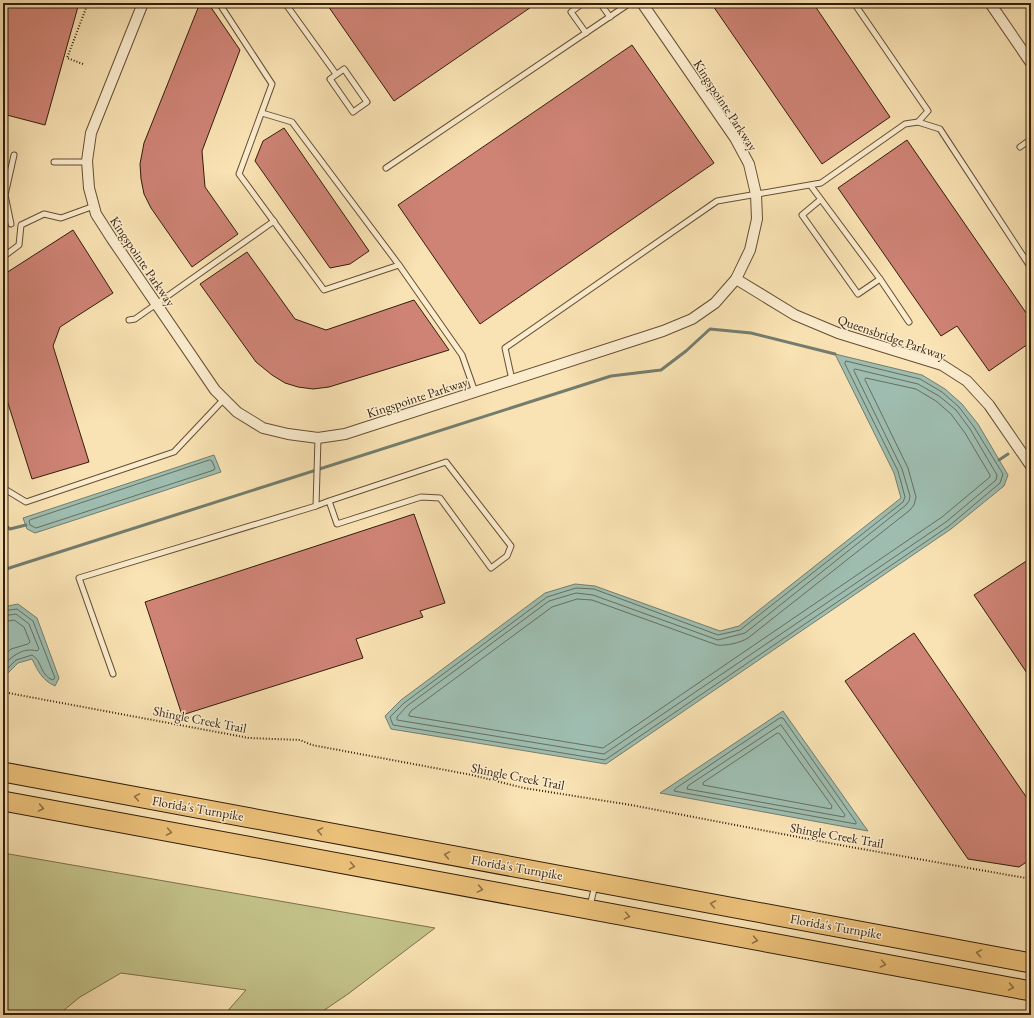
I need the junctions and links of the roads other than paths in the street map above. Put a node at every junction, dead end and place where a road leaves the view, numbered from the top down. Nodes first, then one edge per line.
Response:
1 (143, 3) edge
2 (219, 3) edge
3 (285, 3) edge
4 (583, 3) edge
5 (600, 3) edge
6 (630, 3) edge
7 (642, 3) edge
8 (854, 3) edge
9 (990, 3) edge
10 (610, 17) junction
11 (586, 33) junction
12 (1031, 63) edge
13 (336, 74) junction
14 (262, 112) junction
15 (918, 122) junction
16 (1031, 139) edge
17 (1020, 147) dead end
18 (14, 155) dead end
19 (54, 162) dead end
20 (87, 162) junction
21 (386, 168) dead end
22 (811, 186) junction
23 (756, 194) junction
24 (820, 200) junction
25 (94, 206) junction
26 (274, 221) junction
27 (11, 224) dead end
28 (3, 257) edge
29 (399, 265) junction
30 (1031, 268) edge
31 (736, 279) junction
32 (880, 279) junction
33 (156, 304) junction
34 (129, 320) dead end
35 (909, 322) dead end
36 (512, 380) junction
37 (475, 392) junction
38 (224, 399) junction
39 (318, 438) junction
40 (1031, 466) edge
41 (3, 488) edge
42 (329, 501) junction
43 (316, 506) junction
44 (113, 674) dead end
45 (3, 772) edge
46 (3, 801) edge
47 (596, 882) junction
48 (589, 909) junction
49 (1031, 963) edge
50 (1031, 991) edge

1 - 20 street, Kingspointe Parkway
2 - 14 lane
3 - 13 lane
4 - 11 lane
5 - 10 lane
6 - 10 lane
7 - 23 street, Kingspointe Parkway
8 - 15 lane
9 - 12 street
10 - 11 lane
11 - 21 lane
13 - 13 lane
14 - 26 lane
14 - 29 lane
15 - 22 lane
15 - 30 lane
16 - 17 lane
18 - 27 lane
19 - 20 lane
20 - 25 street, Kingspointe Parkway
22 - 23 lane
22 - 24 lane
23 - 31 street, Kingspointe Parkway
23 - 36 lane
24 - 32 lane
24 - 32 lane
25 - 28 lane
25 - 33 street, Kingspointe Parkway
26 - 29 lane
26 - 33 lane
29 - 37 lane
31 - 36 street, Kingspointe Parkway
31 - 40 street, Queensbridge Parkway
32 - 35 lane
33 - 34 lane
33 - 38 street, Kingspointe Parkway
36 - 37 street, Kingspointe Parkway
37 - 39 street, Kingspointe Parkway
38 - 39 street, Kingspointe Parkway
38 - 41 lane
39 - 43 lane
42 - 42 lane
42 - 43 lane
43 - 44 lane
47 -> 45 highway, Florida's Turnpike
46 -> 48 highway
47 - 48 lane
49 -> 47 highway, Florida's Turnpike
48 -> 50 highway

